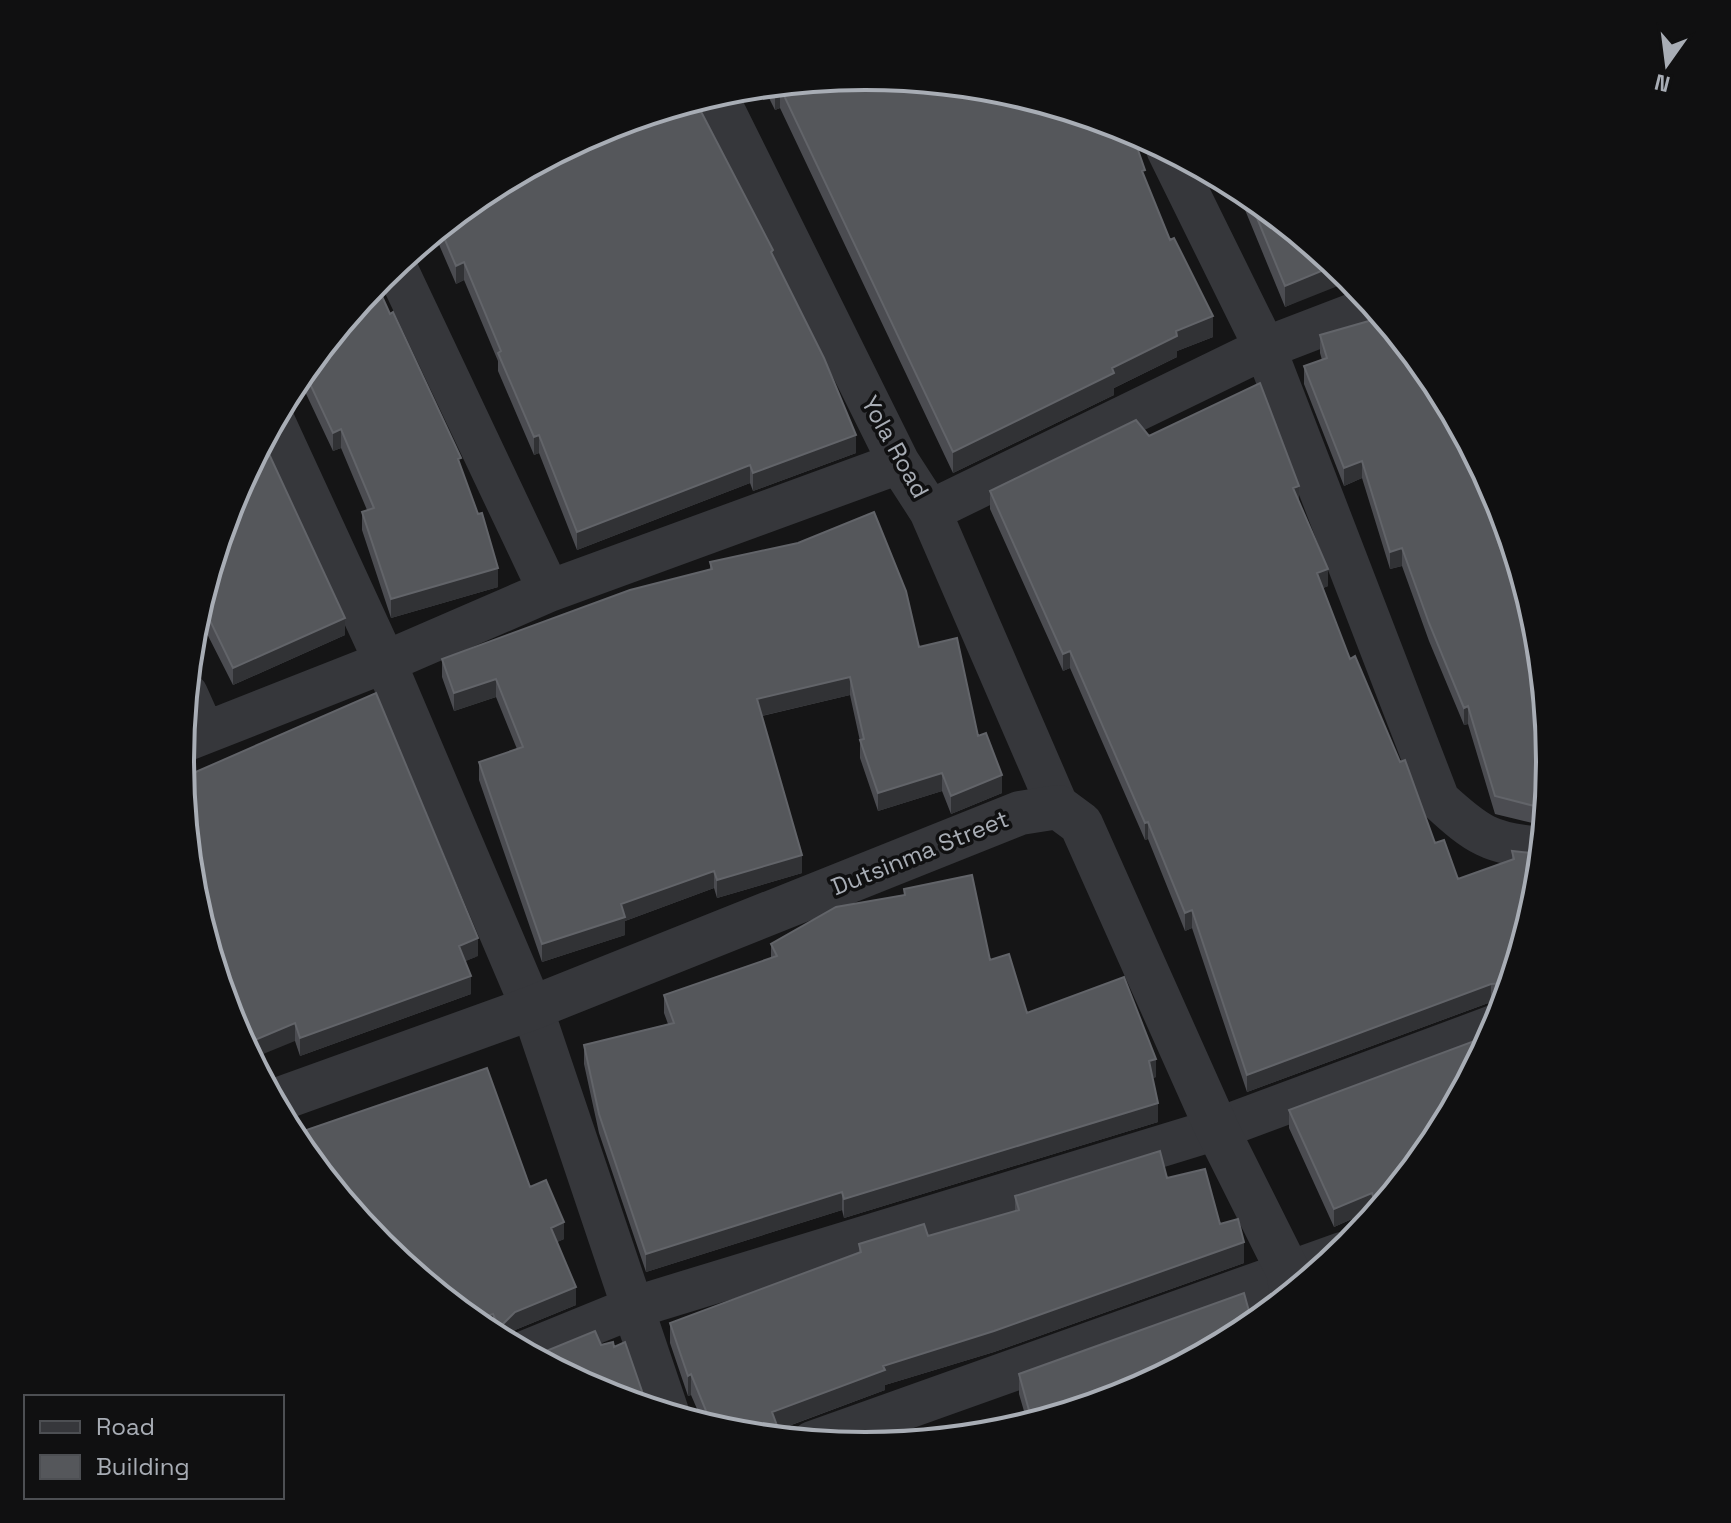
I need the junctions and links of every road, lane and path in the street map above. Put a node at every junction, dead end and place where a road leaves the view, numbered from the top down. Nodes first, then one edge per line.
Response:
1 (722, 106) edge
2 (1176, 166) edge
3 (401, 278) edge
4 (1362, 311) edge
5 (1265, 348) junction
6 (280, 434) edge
7 (899, 463) junction
8 (930, 511) junction
9 (549, 591) junction
10 (385, 662) junction
11 (195, 736) edge
12 (1058, 807) junction
13 (1531, 847) edge
14 (532, 1008) junction
15 (1480, 1031) edge
16 (284, 1097) edge
17 (1217, 1129) junction
18 (1289, 1282) edge
19 (1284, 1286) edge
20 (632, 1308) junction
21 (537, 1347) edge
22 (664, 1401) edge
23 (841, 1432) edge

1 - 7 street, Yola Road
2 - 5 street
3 - 9 street
4 - 5 street
5 - 8 street
5 - 13 street
6 - 10 street
7 - 8 street, Yola Road
7 - 9 street
8 - 12 street, Yola Road
9 - 10 street
10 - 11 street
10 - 14 street
12 - 14 street, Dutsinma Street
12 - 17 street
14 - 16 street, Dutsinma Street
14 - 20 street
15 - 17 street
17 - 18 street
17 - 20 street
19 - 23 street
20 - 21 street
20 - 22 street

